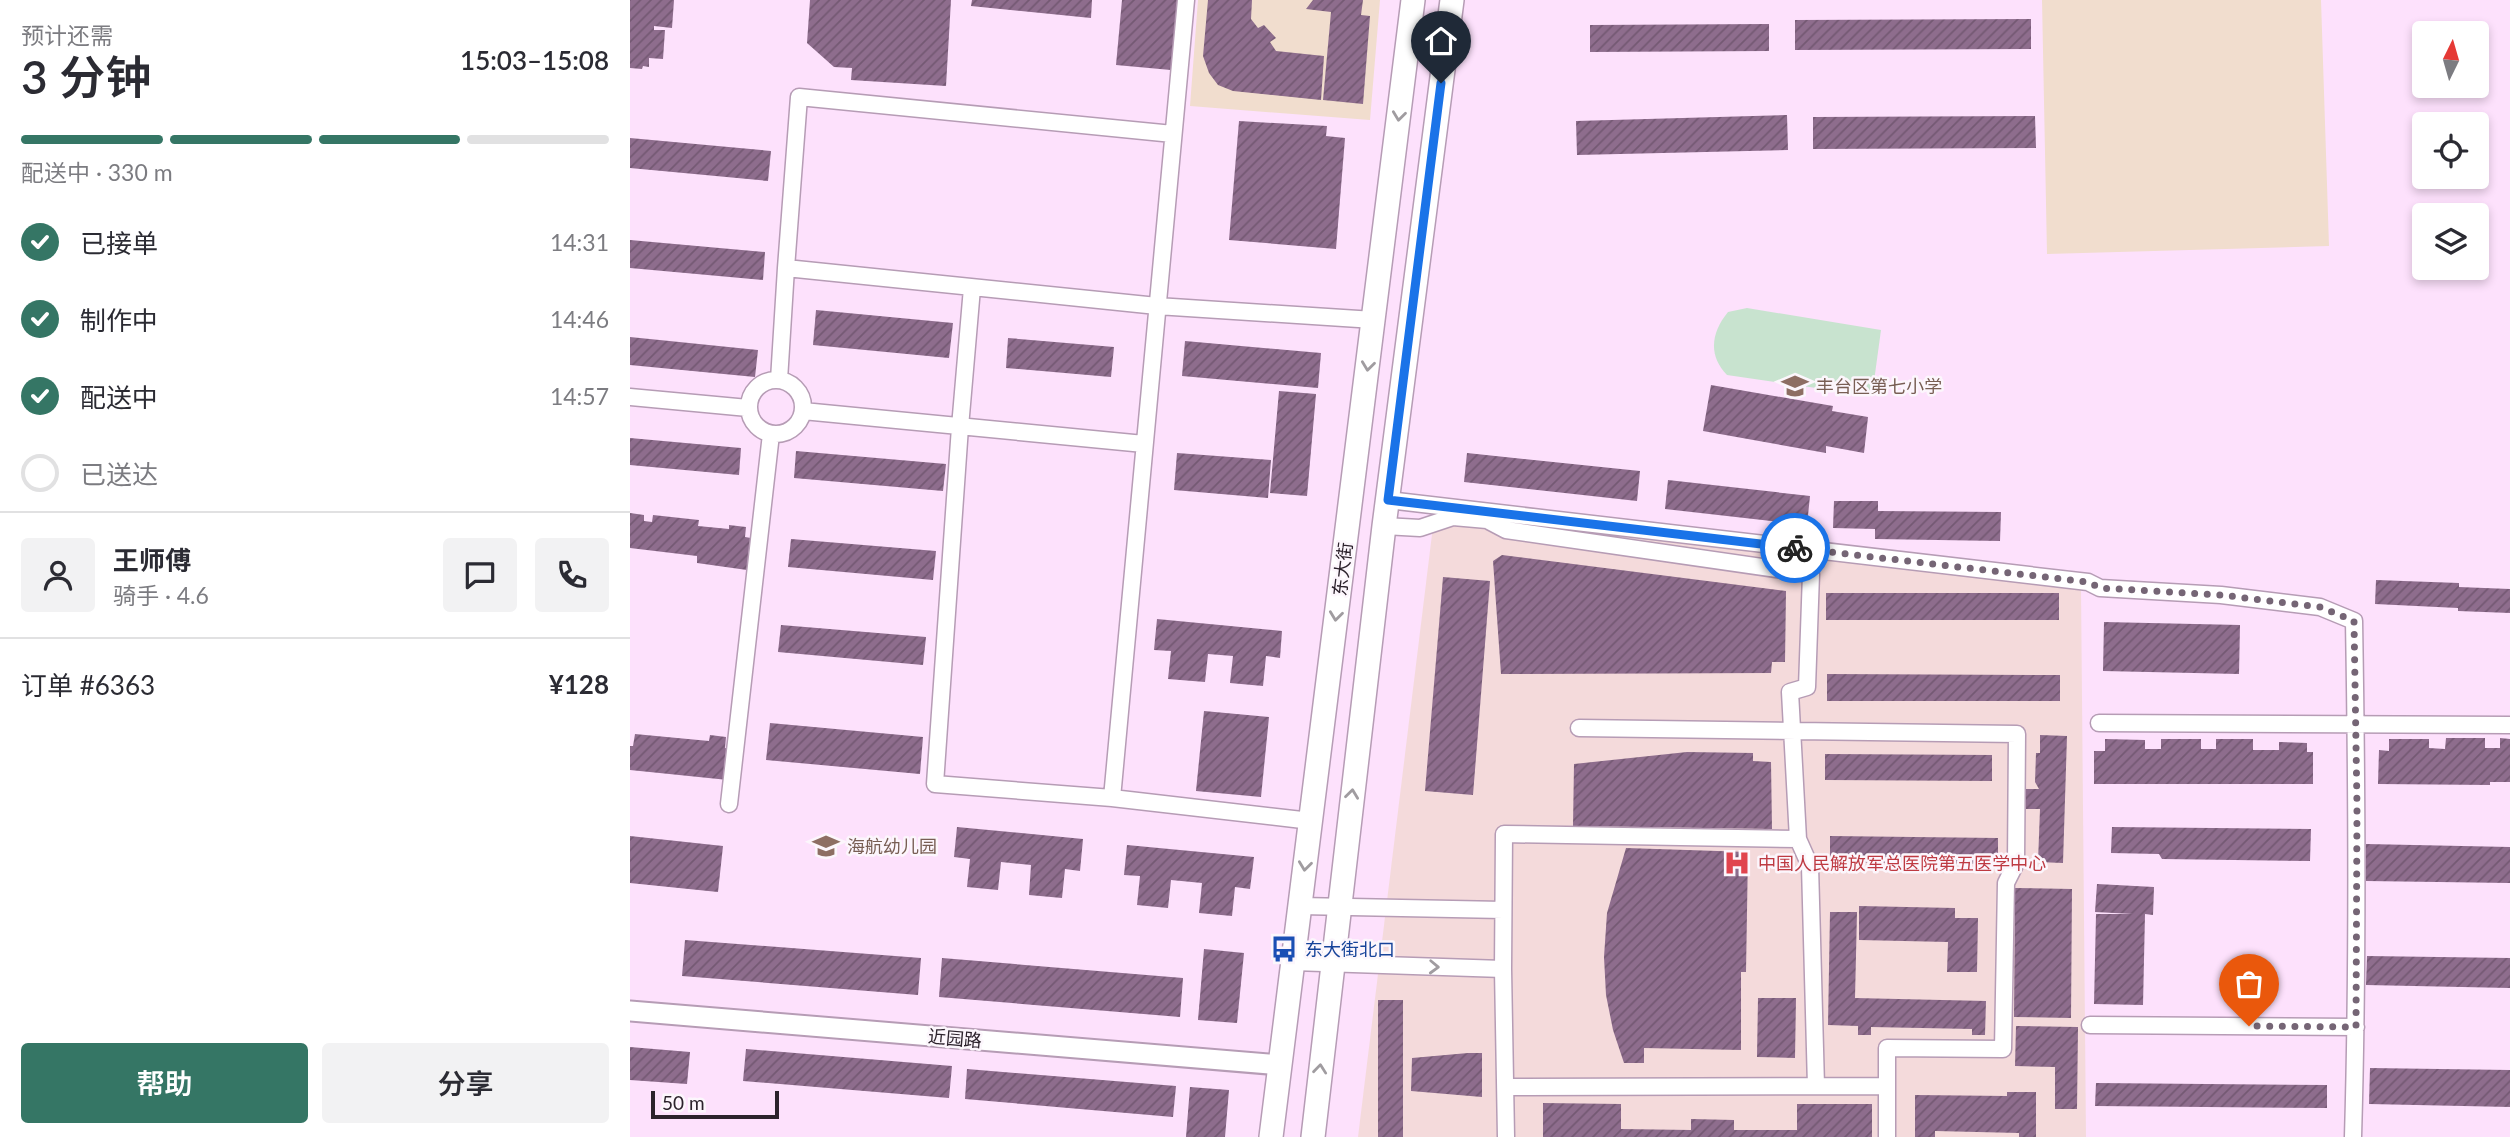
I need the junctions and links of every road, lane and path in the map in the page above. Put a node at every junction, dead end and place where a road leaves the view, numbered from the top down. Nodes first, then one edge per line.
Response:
1 (1186, 0) edge
2 (1413, 0) edge
3 (1452, 0) edge
4 (1173, 134) junction
5 (786, 268) junction
6 (972, 288) junction
7 (1157, 306) junction
8 (1374, 320) junction
9 (779, 380) junction
10 (630, 397) edge
11 (748, 408) junction
12 (803, 411) junction
13 (960, 427) junction
14 (771, 434) junction
15 (1144, 444) junction
16 (1388, 500) junction
17 (1384, 526) junction
18 (2099, 723) dead end
19 (2356, 725) junction
20 (2510, 725) edge
21 (1579, 728) dead end
22 (1792, 732) junction
23 (1112, 799) junction
24 (729, 804) dead end
25 (1311, 821) junction
26 (1798, 839) junction
27 (1300, 906) junction
28 (1338, 908) junction
29 (1503, 910) junction
30 (1293, 962) junction
31 (1332, 964) junction
32 (1503, 969) junction
33 (630, 1011) edge
34 (2090, 1025) dead end
35 (2356, 1027) junction
36 (1280, 1065) junction
37 (1816, 1086) junction
38 (1887, 1086) junction
39 (1505, 1087) junction
40 (1271, 1137) edge
41 (1313, 1137) edge
42 (1506, 1137) edge
43 (1887, 1137) edge
44 (2353, 1137) edge

1 - 4 street
2 -> 8 main road, 东大街
3 - 16 main road, 东大街
4 - 5 street
4 - 7 street
5 - 6 street
5 - 9 street
6 - 7 street
6 - 13 street
7 - 8 street
7 - 15 street
8 -> 25 main road, 东大街
9 - 11 street
9 - 12 street
10 - 11 street
11 - 14 street
12 - 13 street
12 - 14 street
13 - 15 street
13 - 23 street
14 - 24 street
15 - 23 street
16 - 17 main road, 东大街
16 - 19 street
17 - 22 street
28 -> 17 main road, 东大街
18 - 19 street
19 - 20 street
19 - 35 street
21 - 22 street
22 - 26 street
22 - 38 street
23 - 25 street
25 -> 27 main road, 东大街
26 - 29 street
26 - 37 street
27 - 28 street
27 - 30 main road, 东大街
28 - 29 street
28 - 31 main road, 东大街
29 - 32 street
30 - 31 street
30 - 36 main road, 东大街
31 -> 32 street
41 -> 31 main road, 东大街
32 - 39 street
33 - 36 street, 近园路
34 - 35 street
35 - 44 street
36 - 40 main road, 东大街
37 - 38 street
37 - 39 street
38 - 43 street
39 - 42 street

